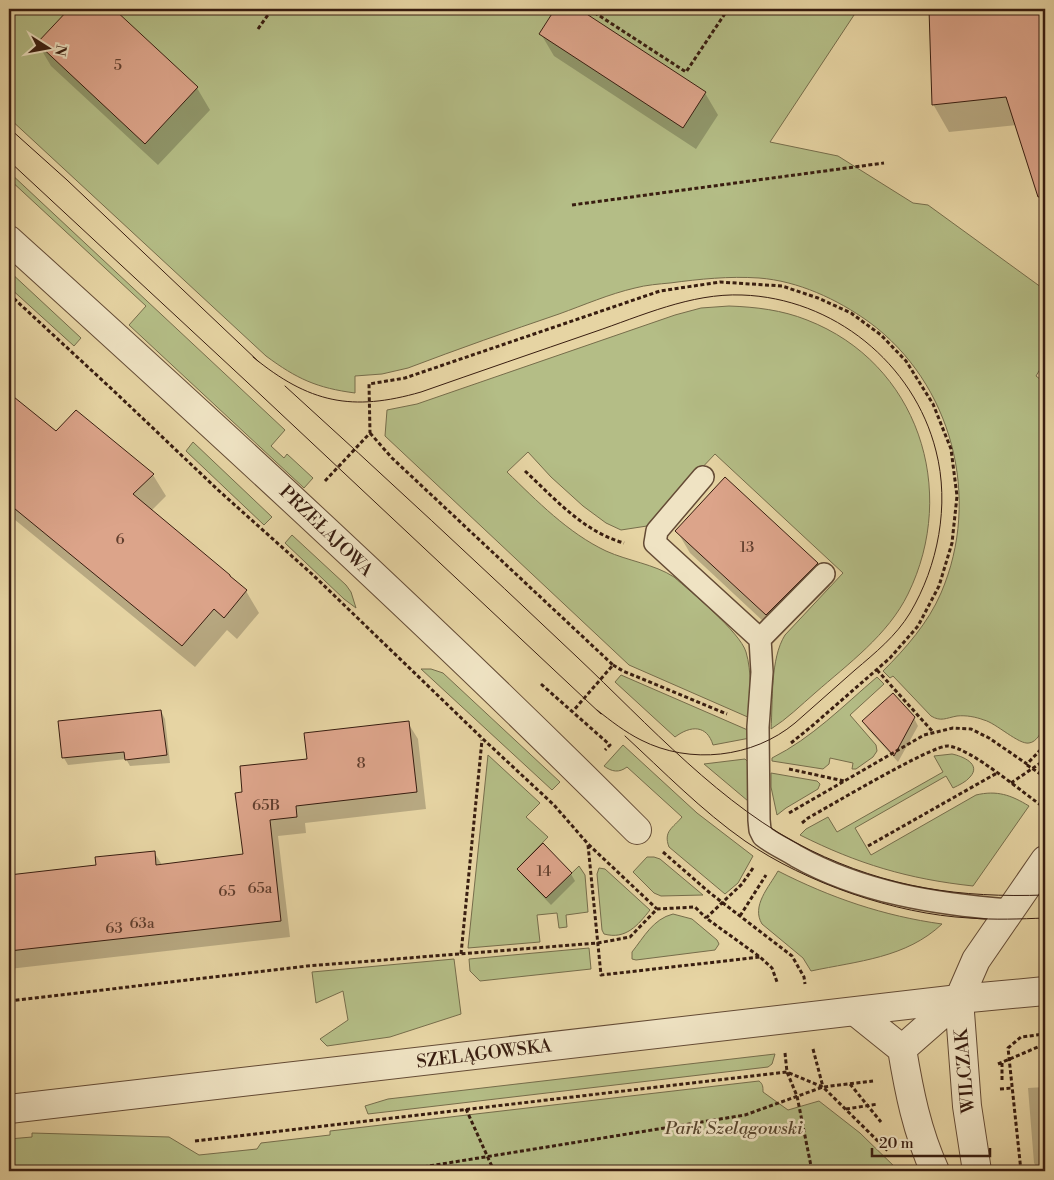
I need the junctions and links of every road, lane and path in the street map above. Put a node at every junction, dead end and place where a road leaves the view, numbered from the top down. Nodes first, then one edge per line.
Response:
1 (272, 9) edge
2 (589, 9) edge
3 (728, 9) edge
4 (258, 29) dead end
5 (884, 163) dead end
6 (572, 205) dead end
7 (9, 240) edge
8 (9, 294) edge
9 (370, 433) junction
10 (525, 471) dead end
11 (703, 477) dead end
12 (325, 482) dead end
13 (655, 544) junction
14 (824, 574) dead end
15 (760, 639) junction
16 (613, 665) junction
17 (877, 670) junction
18 (573, 711) dead end
19 (758, 727) junction
20 (933, 732) junction
21 (482, 739) junction
22 (1045, 745) edge
23 (1045, 760) edge
24 (759, 762) junction
25 (1027, 764) junction
26 (1033, 768) junction
27 (997, 773) junction
28 (1045, 777) edge
29 (845, 781) junction
30 (1011, 783) junction
31 (1045, 808) edge
32 (798, 826) dead end
33 (637, 830) joint
34 (770, 841) junction
35 (588, 844) junction
36 (868, 846) dead end
37 (1045, 860) edge
38 (766, 875) dead end
39 (723, 903) junction
40 (657, 909) junction
41 (1010, 910) junction
42 (740, 916) junction
43 (706, 918) junction
44 (598, 943) junction
45 (461, 954) junction
46 (760, 957) junction
47 (804, 976) dead end
48 (778, 982) dead end
49 (1045, 992) edge
50 (959, 999) junction
51 (9, 1001) edge
52 (856, 1012) junction
53 (1045, 1034) edge
54 (1045, 1044) edge
55 (812, 1046) dead end
56 (784, 1048) dead end
57 (902, 1049) junction
58 (1009, 1060) junction
59 (1002, 1063) dead end
60 (788, 1072) junction
61 (876, 1080) dead end
62 (823, 1087) junction
63 (797, 1096) junction
64 (883, 1103) dead end
65 (9, 1109) edge
66 (466, 1109) junction
67 (846, 1109) junction
68 (195, 1141) dead end
69 (486, 1156) junction
70 (895, 1158) dead end
71 (398, 1171) edge
72 (494, 1171) edge
73 (812, 1171) edge
74 (935, 1171) edge
75 (977, 1171) edge
76 (1021, 1171) edge

1 - 4 path
2 - 3 path
5 - 6 path
7 - 33 street, PRZEŁAJOWA
8 - 21 path
9 - 12 path
9 - 16 path
9 - 17 path
10 - 13 path
11 - 13 lane
13 - 15 lane
14 - 15 lane
15 - 19 lane
16 - 18 path
16 - 19 path
17 - 20 path
17 - 24 path
19 - 24 lane
20 - 25 path
20 - 29 path
21 - 35 path
21 - 45 path
22 - 25 path
23 - 26 path
24 - 29 path
24 - 34 lane
25 - 26 path
26 - 28 path
26 - 30 path
27 - 30 path
27 - 32 path
27 - 36 path
29 - 34 path
30 - 31 path
33 - 39 path
34 - 39 path
34 - 41 lane
35 - 40 path
35 - 44 path
37 - 41 street
38 - 42 path
39 - 42 path
39 - 43 path
40 - 43 path
40 - 44 path
41 - 50 street
42 - 47 path
43 - 46 path
44 - 45 path
44 - 46 path
45 - 51 path
46 - 48 path
49 - 50 street, SZELĄGOWSKA
50 - 52 street, SZELĄGOWSKA
50 - 57 street
50 - 75 street, WILCZAK
52 - 57 street
52 - 65 street, SZELĄGOWSKA
53 - 58 path
54 - 58 path
55 - 62 path
56 - 60 path
57 - 74 street
58 - 59 path
58 - 76 path
60 - 62 path
60 - 63 path
60 - 66 path
61 - 62 path
62 - 63 path
62 - 67 path
63 - 69 path
63 - 73 path
64 - 67 path
66 - 68 path
66 - 69 path
67 - 70 path
69 - 71 path
69 - 72 path

